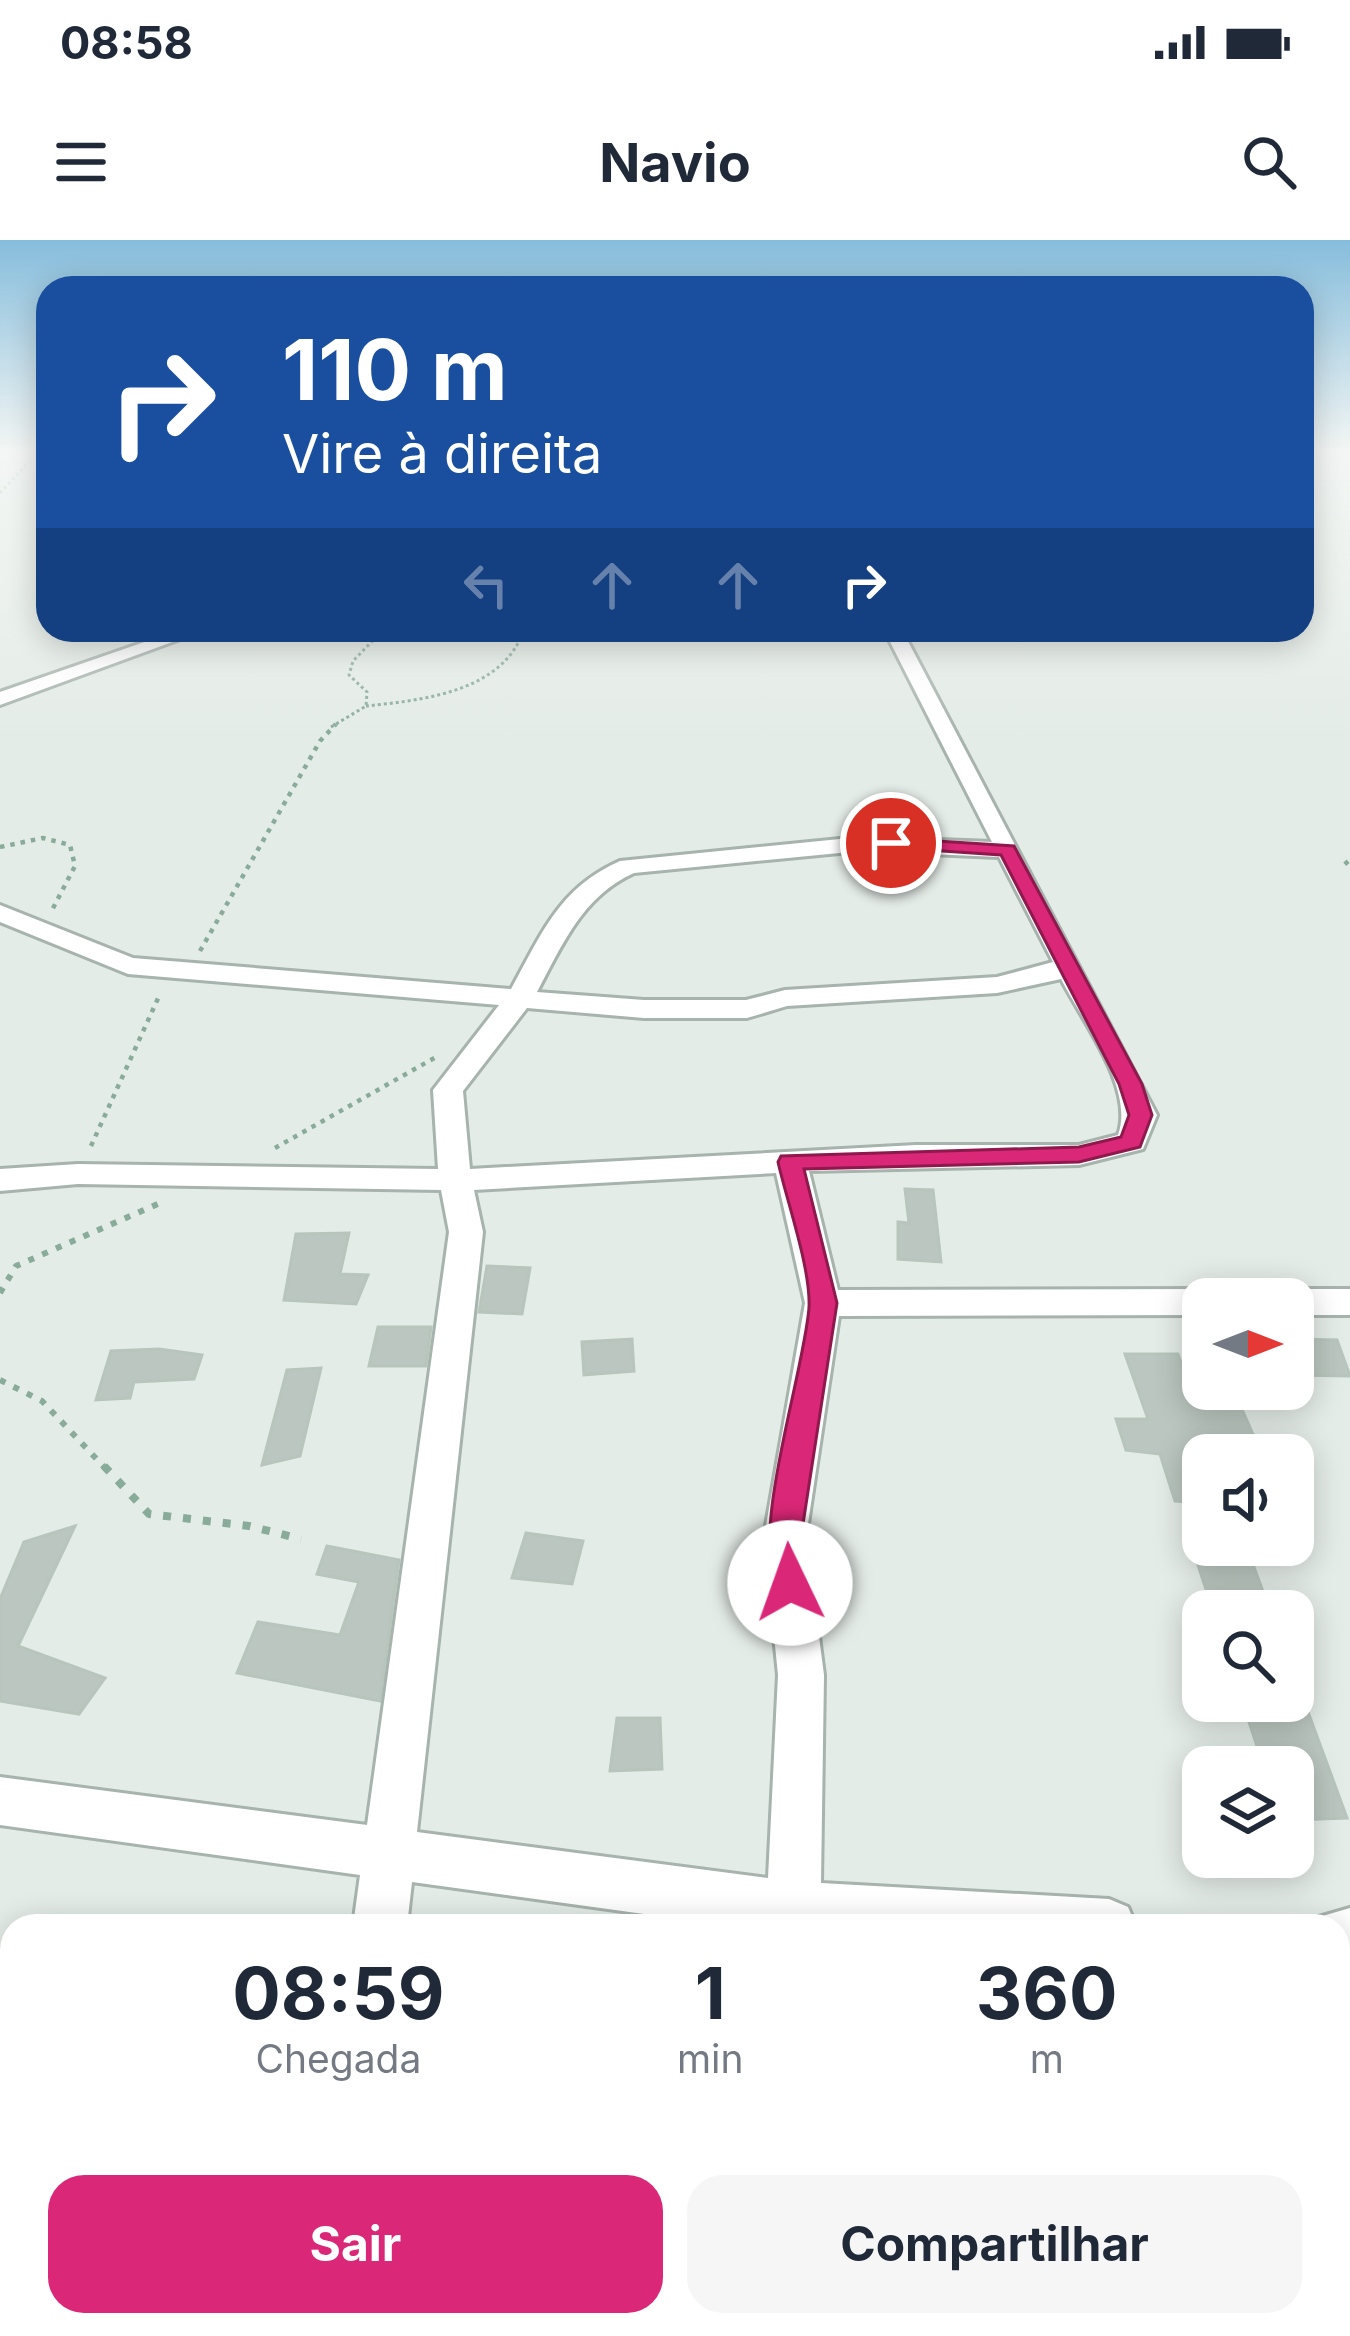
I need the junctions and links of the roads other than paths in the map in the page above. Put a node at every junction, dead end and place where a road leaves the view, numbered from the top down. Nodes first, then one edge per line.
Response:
1 (162, 642) edge
2 (899, 642) edge
3 (0, 699) edge
4 (1008, 850) junction
5 (0, 913) edge
6 (1068, 965) junction
7 (521, 996) junction
8 (790, 1162) junction
9 (0, 1180) edge
10 (454, 1180) junction
11 (1182, 1302) edge
12 (1314, 1302) edge
13 (1350, 1302) edge
14 (823, 1303) junction
15 (0, 1801) edge
16 (390, 1850) junction
17 (382, 1914) edge
18 (775, 1914) edge
19 (793, 1914) edge

1 - 3 street
2 - 4 street
4 - 6 street
4 - 7 street
5 - 7 street
6 - 7 street
6 - 8 street
7 - 10 street
8 - 10 street
8 - 14 street
9 - 10 street
10 - 16 street
11 - 14 street
12 - 13 street
14 - 19 street
15 - 16 street
16 - 17 street
16 - 18 street

